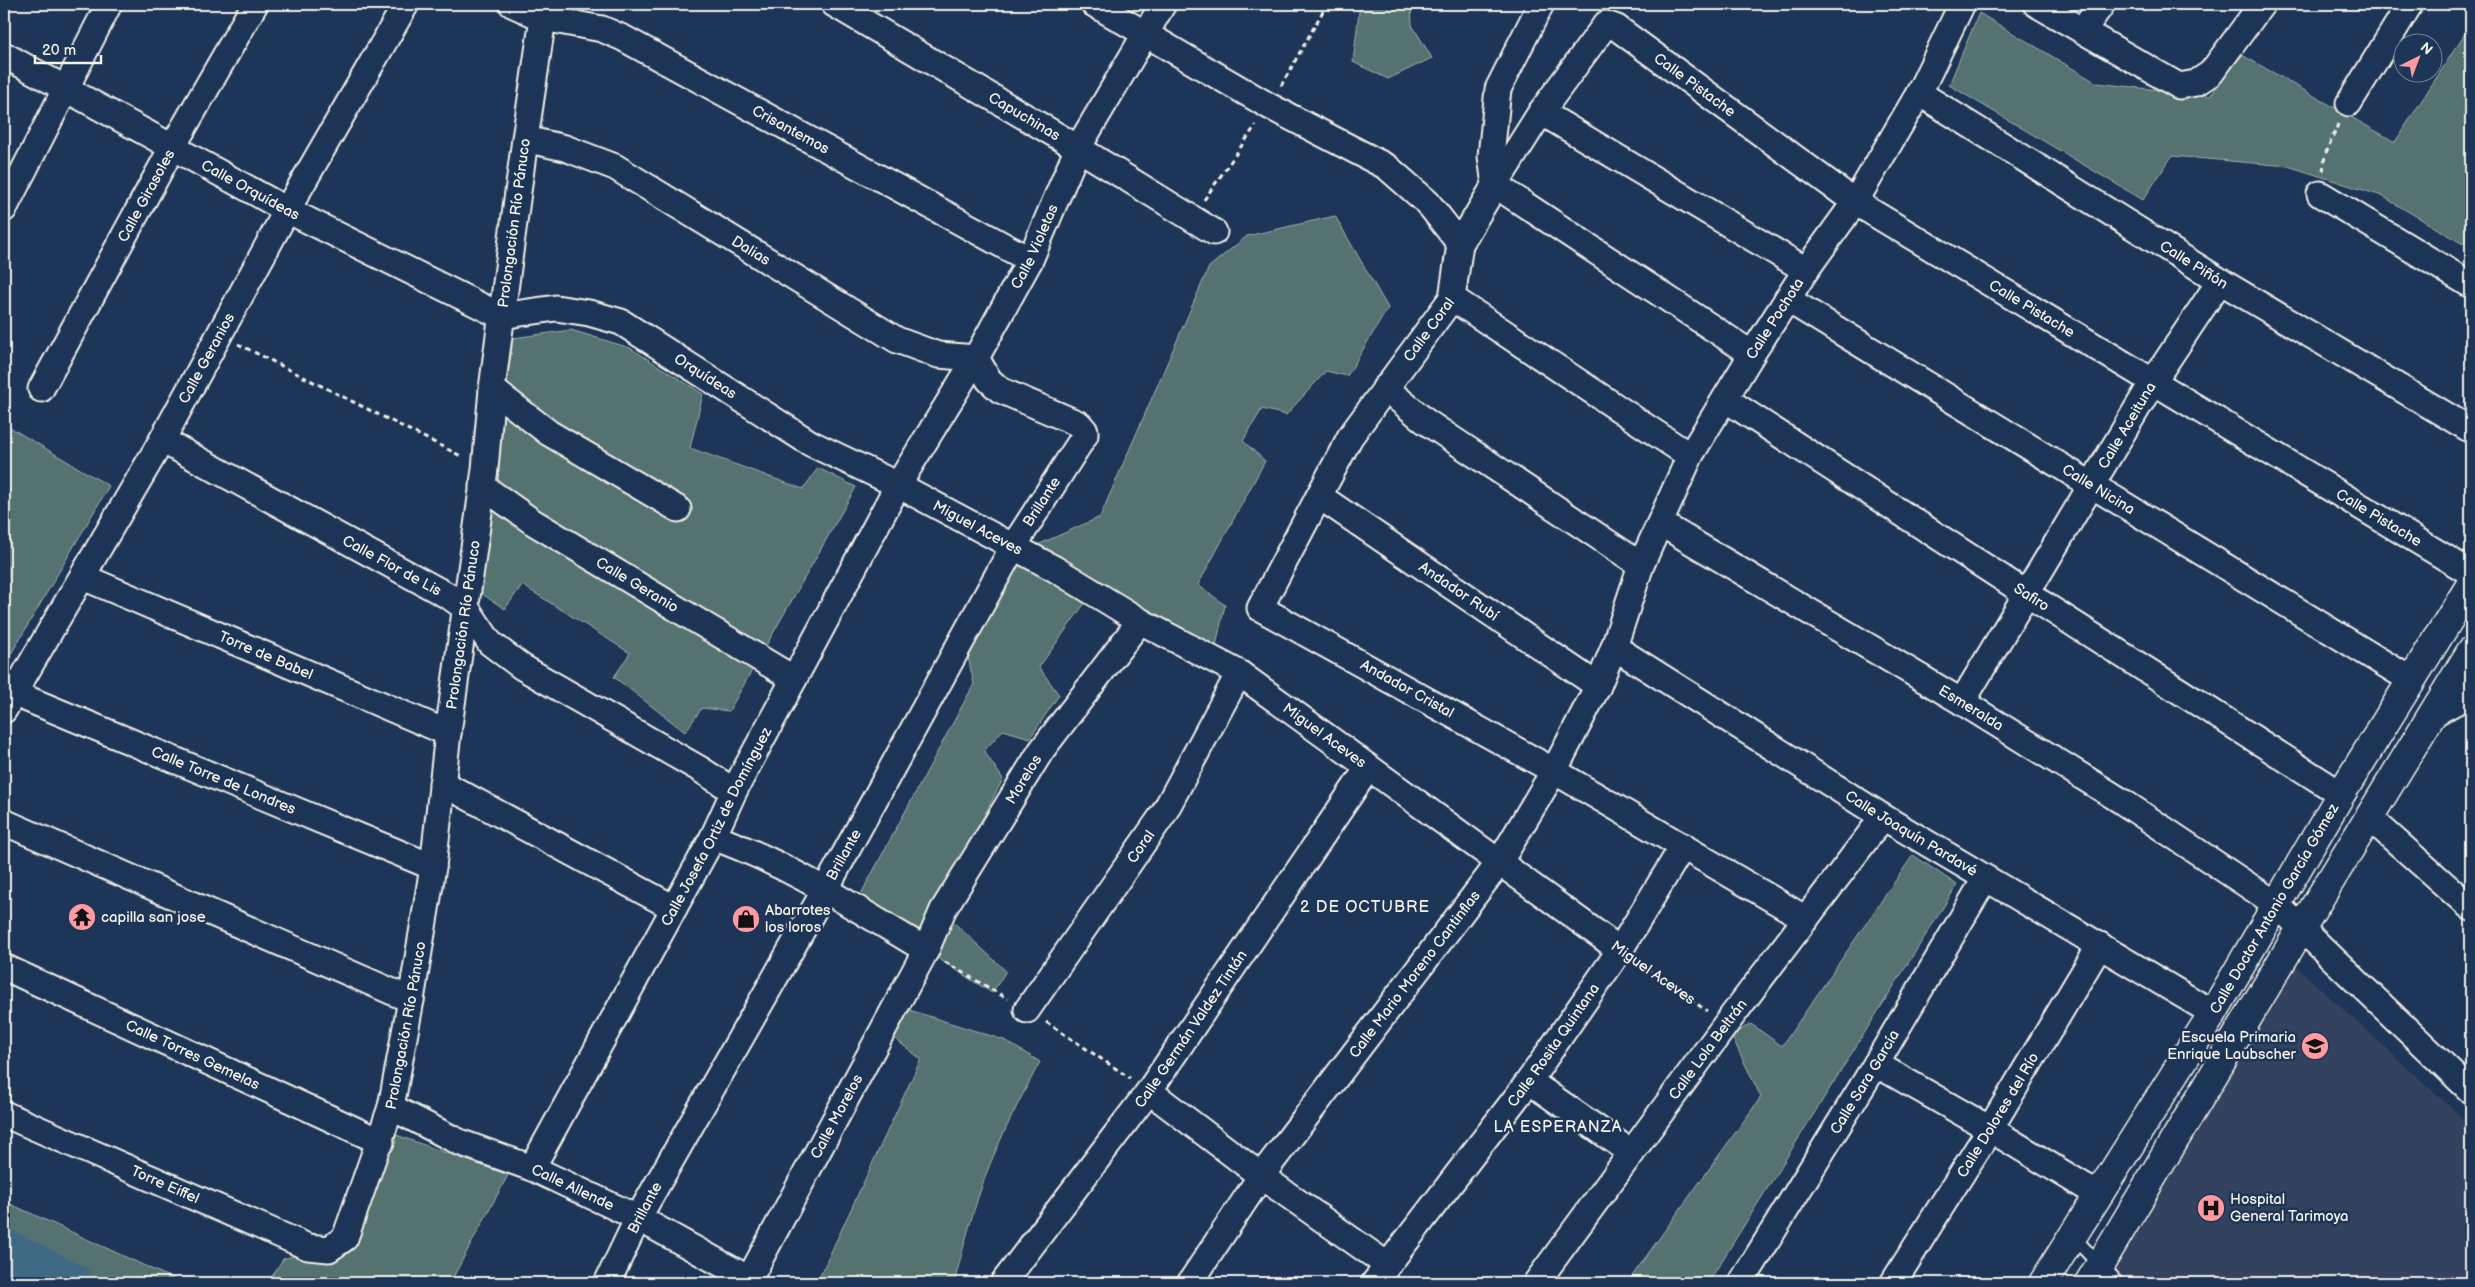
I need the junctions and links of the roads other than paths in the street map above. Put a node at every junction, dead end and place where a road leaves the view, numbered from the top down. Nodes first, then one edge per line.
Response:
1 (108, 4) edge
2 (255, 4) edge
3 (406, 4) edge
4 (512, 4) edge
5 (834, 4) edge
6 (1094, 4) edge
7 (1162, 4) edge
8 (1541, 4) edge
9 (1962, 4) edge
10 (2036, 4) edge
11 (2102, 4) edge
12 (2262, 4) edge
13 (2410, 4) edge
14 (543, 18) junction
15 (1606, 24) joint
16 (2083, 30) junction
17 (1145, 33) junction
18 (4, 55) edge
19 (65, 88) junction
20 (1919, 93) junction
21 (2349, 103) road end
22 (1542, 112) junction
23 (525, 139) junction
24 (172, 148) junction
25 (1078, 148) junction
26 (1495, 185) junction
27 (2320, 194) road end
28 (1855, 202) junction
29 (4, 208) edge
30 (287, 210) junction
31 (1214, 232) dead end
32 (1460, 244) junction
33 (1030, 260) junction
34 (1806, 270) junction
35 (2220, 281) junction
36 (2471, 285) edge
37 (1452, 298) junction
38 (1787, 299) junction
39 (501, 316) junction
40 (1752, 354) junction
41 (976, 358) junction
42 (2154, 380) junction
43 (1385, 388) junction
44 (41, 389) dead end
45 (492, 389) junction
46 (1725, 399) junction
47 (2471, 430) edge
48 (162, 440) junction
49 (1690, 456) junction
50 (484, 477) junction
51 (2092, 484) junction
52 (898, 485) junction
53 (1319, 496) junction
54 (678, 509) dead end
55 (1660, 524) junction
56 (1013, 547) junction
57 (1641, 566) junction
58 (2471, 573) edge
59 (83, 577) junction
60 (2471, 584) edge
61 (2027, 594) junction
62 (1260, 608) joint
63 (467, 609) junction
64 (1140, 621) junction
65 (1614, 647) junction
66 (2471, 652) edge
67 (1239, 673) junction
68 (794, 679) junction
69 (2411, 680) junction
70 (1598, 686) junction
71 (2471, 690) edge
72 (8, 702) edge
73 (1962, 702) junction
74 (2432, 715) junction
75 (448, 733) junction
76 (1368, 768) junction
77 (1554, 771) junction
78 (442, 783) junction
79 (734, 791) junction
80 (2341, 794) junction
81 (1883, 817) junction
82 (2370, 818) junction
83 (4, 822) edge
84 (713, 837) junction
85 (1682, 846) junction
86 (1499, 863) junction
87 (433, 867) junction
88 (1984, 879) junction
89 (825, 890) junction
90 (2276, 904) junction
91 (2471, 906) edge
92 (674, 908) junction
93 (1806, 919) junction
94 (2302, 927) junction
95 (2100, 946) junction
96 (926, 950) junction
97 (1620, 950) junction
98 (4, 967) edge
99 (411, 1000) junction
100 (1027, 1010) dead end
101 (2213, 1013) junction
102 (1876, 1064) junction
103 (1529, 1081) junction
104 (2471, 1090) edge
105 (1149, 1091) junction
106 (391, 1107) junction
107 (4, 1114) edge
108 (1990, 1129) junction
109 (381, 1142) junction
110 (1632, 1152) junction
111 (532, 1168) junction
112 (1260, 1176) junction
113 (2099, 1195) junction
114 (638, 1218) junction
115 (2072, 1237) junction
116 (330, 1249) joint
117 (1380, 1274) edge
118 (2102, 1278) edge
119 (748, 1281) edge
120 (607, 1283) edge
121 (1003, 1283) edge
122 (1190, 1283) edge
123 (1536, 1283) edge
124 (1741, 1283) edge
125 (1893, 1283) edge
126 (2043, 1283) edge

1 - 19 street
2 - 24 street, Calle Girasoles
3 - 30 street, Calle Geranios
4 - 14 street
5 - 25 street, Capuchinas
6 - 17 street
7 - 17 street, Calle Violetas
8 - 26 street
9 - 20 street, Calle Pochota
10 - 16 street
11 - 16 street
12 - 16 street
13 - 21 street
14 - 23 street, Prolongación Río Pánuco
14 - 33 street, Crisantemos
15 - 22 street, Calle Coral
15 - 28 street, Calle Pistache
17 - 25 street, Calle Violetas
17 - 32 street
18 - 19 street, Calle Orquídeas
19 - 24 street, Calle Orquídeas
19 - 29 street
20 - 28 street, Calle Pochota
20 - 35 street, Calle Piñón
22 - 26 street, Calle Coral
22 - 34 street
23 - 39 street, Prolongación Río Pánuco
23 - 41 street, Dalias
24 - 30 street, Calle Orquídeas
24 - 44 street, Calle Girasoles
25 - 31 street, Capuchinas
25 - 33 street, Calle Violetas
26 - 32 street, Calle Coral
26 - 40 street
27 - 36 street
28 - 34 street, Calle Pochota
28 - 42 street, Calle Pistache
30 - 39 street, Calle Orquídeas
30 - 48 street, Calle Geranios
32 - 37 street, Calle Coral
33 - 41 street, Calle Violetas
34 - 38 street, Calle Pochota
35 - 42 street, Calle Aceituna
35 - 47 street, Calle Piñón
37 - 43 street, Calle Coral
37 - 49 street
38 - 40 street, Calle Pochota
38 - 51 street, Calle Nicina
39 - 45 street, Prolongación Río Pánuco
39 - 52 street, Orquídeas
40 - 46 street, Calle Pochota
41 - 52 street, Calle Violetas
41 - 56 street, Brillante
42 - 51 street, Calle Aceituna
42 - 58 street, Calle Pistache
43 - 53 street, Calle Coral
43 - 57 street
45 - 50 street, Prolongación Río Pánuco
45 - 54 street
46 - 49 street, Calle Pochota
46 - 61 street, Safiro
48 - 59 street, Calle Geranios
48 - 63 street, Calle Flor de Lis
49 - 55 street, Calle Pochota
50 - 63 street, Prolongación Río Pánuco
50 - 68 street, Calle Geranio
51 - 61 street, Calle Aceituna
51 - 69 street, Calle Nicina
52 - 56 street, Miguel Aceves
52 - 68 street, Calle Josefa Ortiz de Domínguez
53 - 62 street, Calle Coral
53 - 70 street, Andador Rubí
55 - 57 street, Calle Pochota
55 - 73 street, Esmeralda
56 - 64 street, Miguel Aceves
56 - 89 street, Brillante
57 - 65 street, Calle Pochota
59 - 72 street, Calle Geranios
59 - 75 street, Torre de Babel
60 - 69 street, Calle Doctor Antonio García Gómez
61 - 73 street, Calle Aceituna
61 - 80 street, Safiro
62 - 77 street, Andador Cristal
63 - 75 street, Prolongación Río Pánuco
63 - 79 street, Calle Flor de Lis
64 - 67 street, Miguel Aceves
64 - 96 street, Morelos
65 - 70 street, Calle Mario Moreno Cantinflas
65 - 81 street, Calle Joaquín Pardavé
66 - 74 street
67 - 76 street, Miguel Aceves
67 - 100 street, Coral
68 - 79 street, Calle Josefa Ortiz de Domínguez
69 - 80 street, Calle Doctor Antonio García Gómez
70 - 77 street, Calle Mario Moreno Cantinflas
71 - 74 street
72 - 87 street, Calle Torre de Londres
73 - 90 street, Esmeralda
74 - 82 street
75 - 78 street, Prolongación Río Pánuco
76 - 86 street, Miguel Aceves
76 - 105 street, Calle Germán Valdez Tintán
77 - 85 street, Andador Cristal
77 - 86 street, Calle Mario Moreno Cantinflas
78 - 87 street, Prolongación Río Pánuco
78 - 92 street
79 - 84 street, Calle Josefa Ortiz de Domínguez
80 - 90 street, Calle Doctor Antonio García Gómez
81 - 88 street, Calle Joaquín Pardavé
81 - 93 street, Calle Lola Beltrán
82 - 91 street
82 - 94 street
83 - 99 street
84 - 89 street
84 - 92 street, Calle Josefa Ortiz de Domínguez
85 - 93 street, Andador Cristal
85 - 97 street, Calle Rosita Quintana
86 - 97 street, Miguel Aceves
86 - 112 street, Calle Mario Moreno Cantinflas
87 - 99 street, Prolongación Río Pánuco
88 - 95 street, Calle Joaquín Pardavé
88 - 102 street, Calle Sara García
89 - 96 street
89 - 114 street, Brillante
90 - 94 street, Esmeralda
90 - 101 street, Calle Doctor Antonio García Gómez
92 - 111 street, Calle Josefa Ortiz de Domínguez
93 - 110 street, Calle Lola Beltrán
94 - 104 street, Esmeralda
94 - 118 street
95 - 101 street, Calle Joaquín Pardavé
95 - 108 street, Calle Dolores del Río
96 - 119 street, Calle Morelos
97 - 103 street, Calle Rosita Quintana
98 - 109 street, Calle Torres Gemelas
99 - 106 street, Prolongación Río Pánuco
101 - 113 street, Calle Doctor Antonio García Gómez
102 - 108 street
102 - 124 street, Calle Sara García
103 - 110 street
103 - 117 street, Calle Rosita Quintana
105 - 112 street
105 - 121 street, Calle Germán Valdez Tintán
106 - 109 street, Prolongación Río Pánuco
106 - 111 street, Calle Allende
107 - 116 street, Torre Eiffel
108 - 113 street
108 - 125 street, Calle Dolores del Río
109 - 116 street, Prolongación Río Pánuco
110 - 123 street, Calle Lola Beltrán
111 - 114 street, Calle Allende
112 - 117 street
112 - 122 street, Calle Mario Moreno Cantinflas
113 - 115 street, Calle Doctor Antonio García Gómez
114 - 119 street, Calle Allende
114 - 120 street, Brillante
115 - 118 lane
115 - 126 street, Calle Doctor Antonio García Gómez

